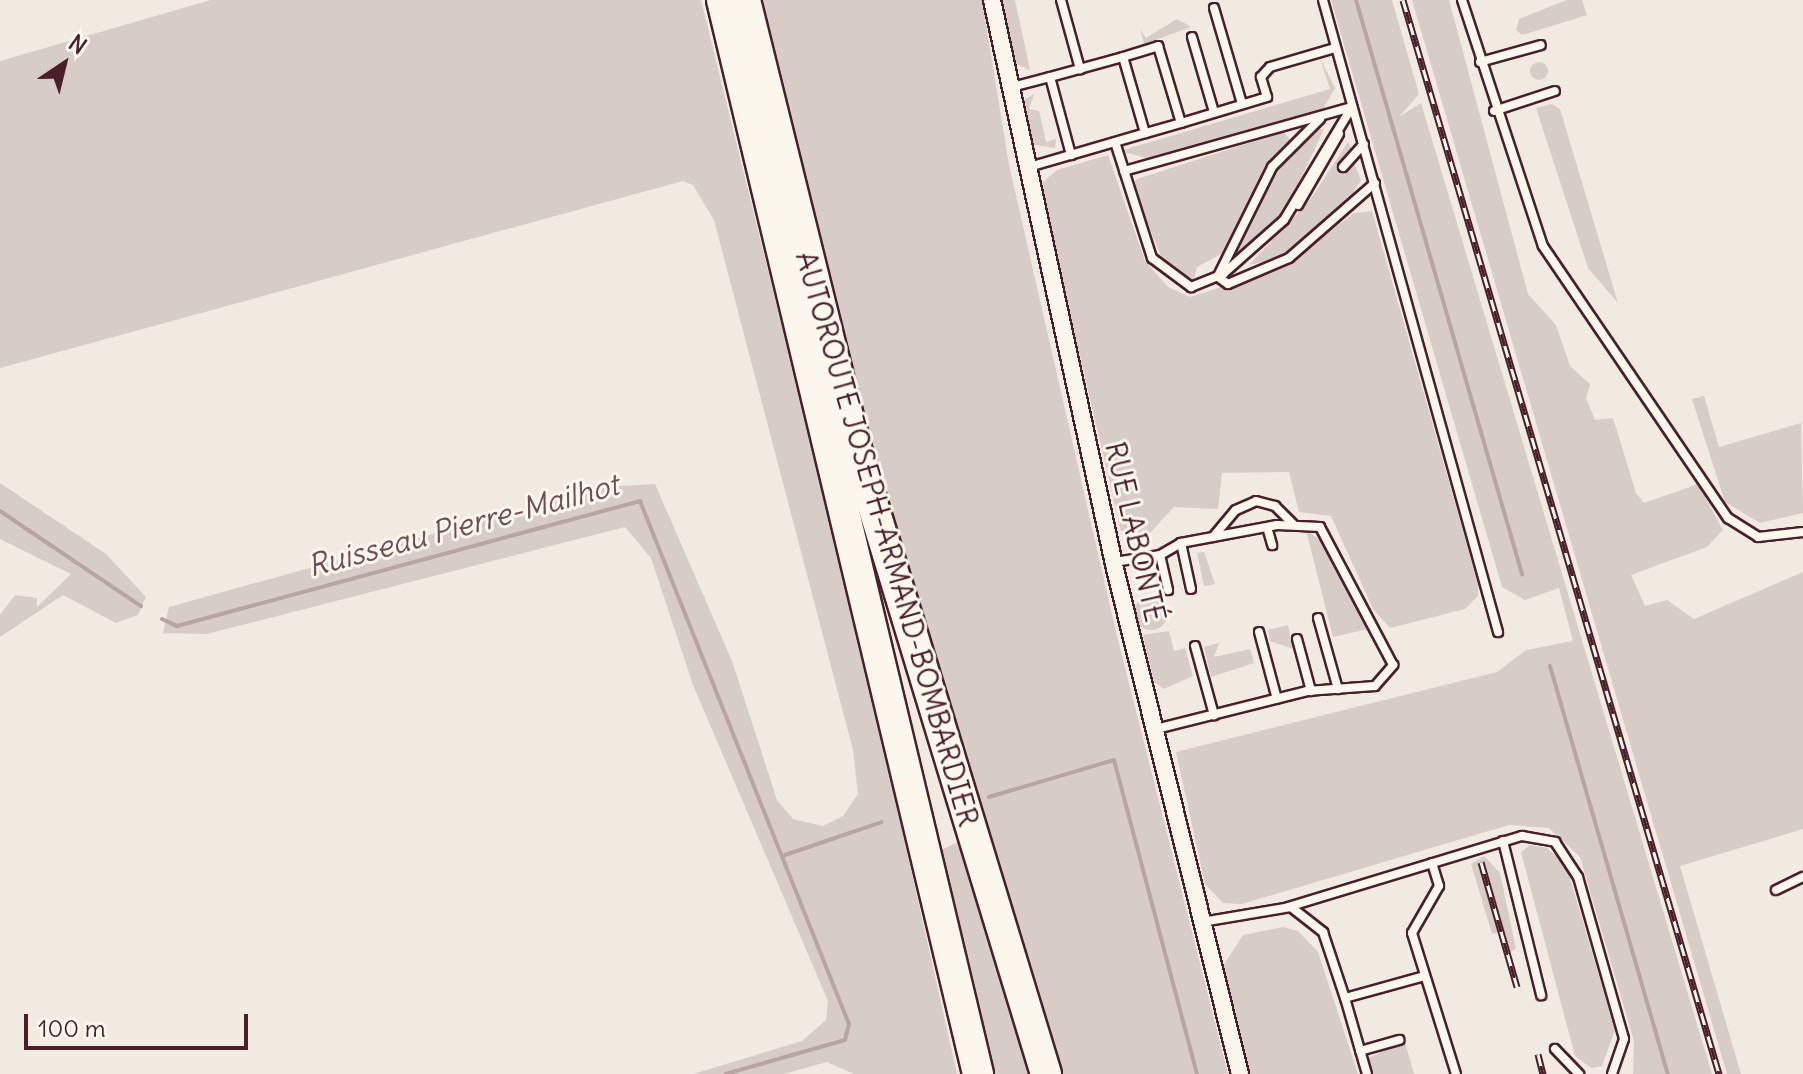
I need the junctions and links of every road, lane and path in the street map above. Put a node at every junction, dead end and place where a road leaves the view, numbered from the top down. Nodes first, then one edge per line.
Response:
1 (715, 0) edge
2 (722, 0) edge
3 (745, 0) edge
4 (992, 0) edge
5 (1061, 0) edge
6 (1323, 0) edge
7 (1462, 0) edge
8 (1214, 8) dead end
9 (1192, 37) dead end
10 (1541, 45) dead end
11 (1335, 48) junction
12 (1123, 57) junction
13 (1480, 62) junction
14 (737, 69) junction
15 (1080, 69) junction
16 (1050, 77) junction
17 (1007, 88) junction
18 (1555, 91) dead end
19 (1242, 104) junction
20 (1352, 107) junction
21 (1494, 111) junction
22 (1214, 112) junction
23 (1328, 114) junction
24 (1181, 123) junction
25 (1145, 133) junction
26 (1115, 142) junction
27 (1364, 144) junction
28 (1071, 155) junction
29 (1343, 167) dead end
30 (1024, 168) junction
31 (1124, 171) junction
32 (1375, 183) junction
33 (1218, 277) junction
34 (1293, 524) junction
35 (1267, 527) junction
36 (1803, 532) edge
37 (1213, 537) junction
38 (1181, 543) junction
39 (1272, 545) dead end
40 (1160, 555) junction
41 (1114, 562) junction
42 (1191, 589) dead end
43 (1168, 590) dead end
44 (1318, 618) dead end
45 (1259, 632) dead end
46 (1498, 632) dead end
47 (1297, 639) dead end
48 (1195, 646) dead end
49 (1338, 689) junction
50 (1311, 691) junction
51 (1277, 699) junction
52 (1214, 715) junction
53 (1156, 729) junction
54 (1503, 841) junction
55 (1432, 863) junction
56 (1803, 877) edge
57 (1776, 890) dead end
58 (1288, 907) junction
59 (1201, 922) junction
60 (1425, 976) junction
61 (1541, 995) dead end
62 (1345, 998) junction
63 (1399, 1040) dead end
64 (1555, 1049) dead end
65 (1360, 1051) junction
66 (978, 1074) edge
67 (1046, 1074) edge
68 (1240, 1074) edge
69 (1367, 1074) edge
70 (1456, 1074) edge
71 (1579, 1074) edge
72 (1612, 1074) edge

1 - 14 highway
2 - 14 highway
3 - 67 highway, AUTOROUTE JOSEPH-ARMAND-BOMBARDIER
4 - 17 street, RUE LABONTÉ
5 - 15 lane
6 - 11 lane
7 - 13 lane
8 - 19 lane
9 - 22 lane
10 - 13 lane
11 - 19 lane
11 - 20 lane
12 - 15 lane
12 - 24 lane
12 - 25 lane
13 - 21 lane
14 - 66 highway, AUTOROUTE JOSEPH-ARMAND-BOMBARDIER
15 - 16 lane
16 - 17 lane
16 - 28 lane
17 - 30 street, RUE LABONTÉ
18 - 21 lane
19 - 22 lane
20 - 23 lane
20 - 27 lane
20 - 33 lane
21 - 36 lane
22 - 24 lane
23 - 31 lane
23 - 33 lane
24 - 25 lane
25 - 26 lane
26 - 28 lane
26 - 31 lane
27 - 29 lane
27 - 32 lane
28 - 30 lane
30 - 41 street, RUE LABONTÉ
31 - 33 lane
32 - 33 lane
32 - 46 lane
34 - 35 lane
34 - 37 lane
34 - 49 lane
35 - 37 lane
35 - 39 lane
37 - 38 lane
38 - 40 lane
38 - 42 lane
40 - 41 lane
40 - 43 lane
41 - 53 street, RUE LABONTÉ
44 - 49 lane
45 - 51 lane
47 - 50 lane
48 - 52 lane
49 - 50 lane
50 - 51 lane
51 - 52 lane
52 - 53 lane
53 - 59 street, RUE LABONTÉ
54 - 55 lane
54 - 61 lane
54 - 72 lane
55 - 58 lane
55 - 60 lane
56 - 57 lane
58 - 59 lane
58 - 62 lane
59 - 68 street, RUE LABONTÉ
60 - 62 lane
60 - 70 lane
62 - 65 lane
63 - 65 lane
64 - 71 lane
65 - 69 lane

